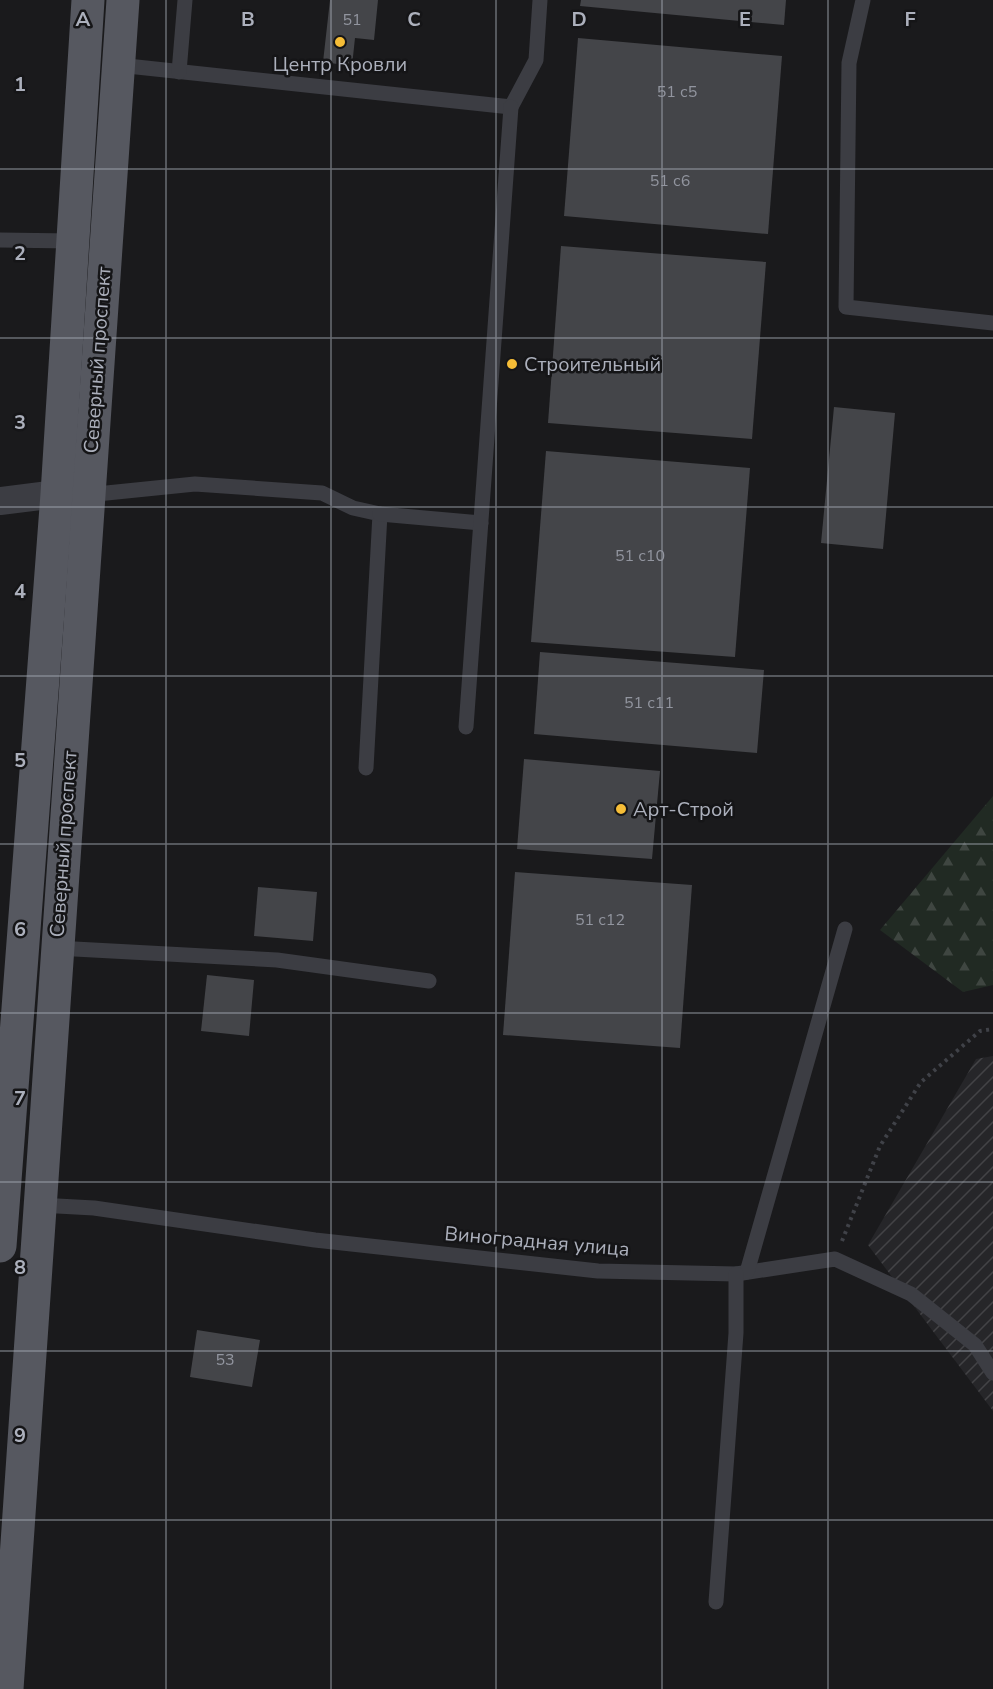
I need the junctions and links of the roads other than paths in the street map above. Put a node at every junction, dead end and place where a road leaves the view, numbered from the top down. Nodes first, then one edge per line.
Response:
1 (88, 0) edge
2 (123, 0) edge
3 (185, 0) edge
4 (540, 0) edge
5 (863, 0) edge
6 (118, 65) junction
7 (179, 72) junction
8 (511, 107) junction
9 (0, 240) edge
10 (72, 241) junction
11 (993, 323) edge
12 (72, 494) junction
13 (0, 501) edge
14 (380, 514) junction
15 (481, 523) junction
16 (466, 727) dead end
17 (366, 768) dead end
18 (845, 929) dead end
19 (56, 948) junction
20 (429, 981) dead end
21 (39, 1205) junction
22 (0, 1246) edge
23 (742, 1273) junction
24 (993, 1373) edge
25 (716, 1602) dead end
26 (7, 1689) edge

1 - 10 main road, Северный проспект
2 - 6 main road, Северный проспект
3 - 7 lane
4 - 8 lane
5 - 11 lane
6 - 7 lane
6 - 12 main road, Северный проспект
7 - 8 lane
8 - 15 lane
9 - 10 lane
10 - 12 main road, Северный проспект
12 - 13 street
12 - 14 lane
12 - 19 main road, Северный проспект
12 - 22 main road, Северный проспект
14 - 15 lane
14 - 17 lane
15 - 16 lane
18 - 23 lane
19 - 20 lane
19 - 21 main road, Северный проспект
21 - 23 lane, Виноградная улица
21 - 26 main road, Северный проспект
23 - 24 lane, Виноградная улица
23 - 25 lane

